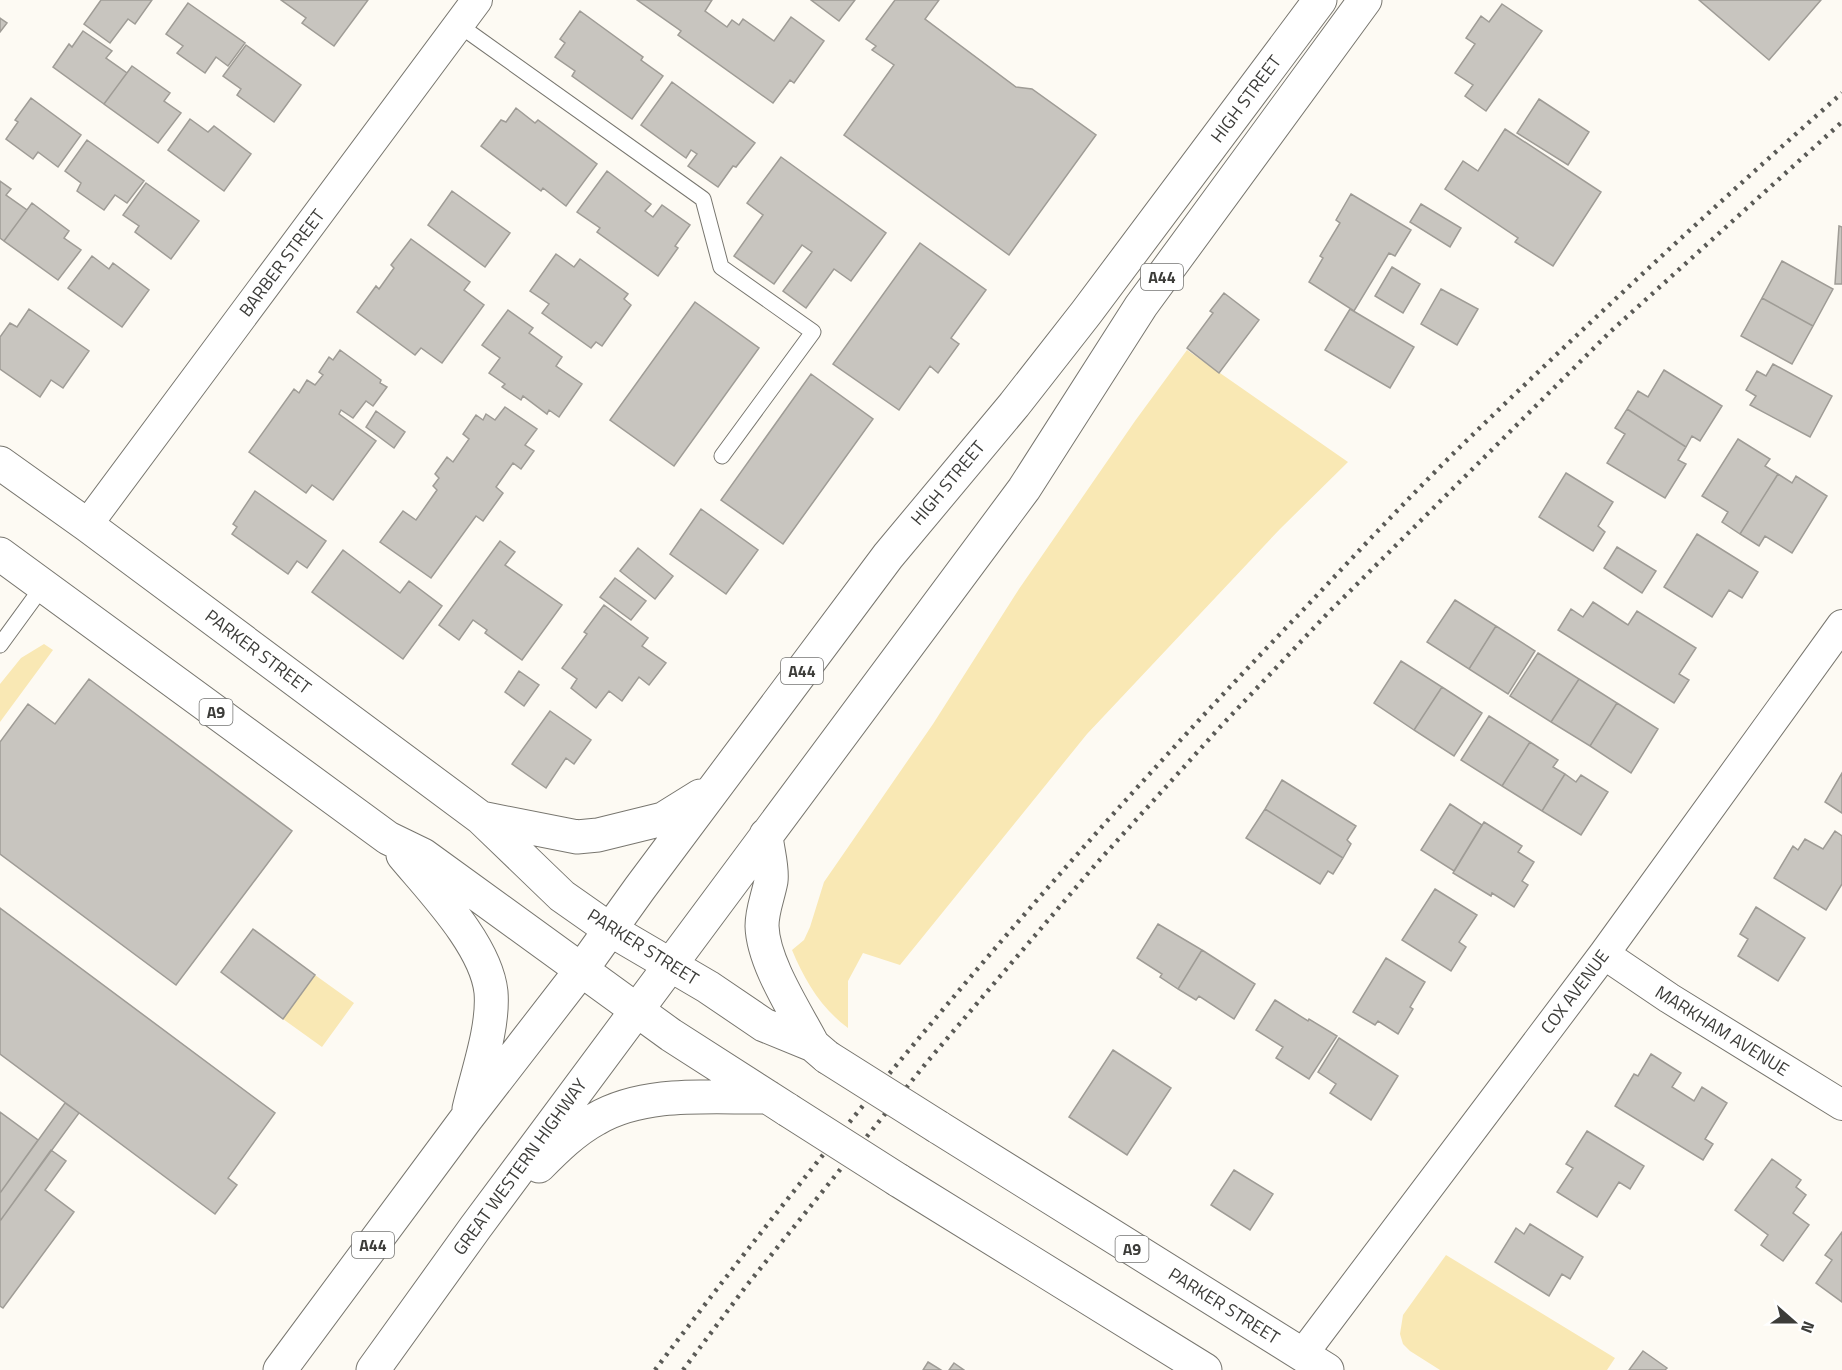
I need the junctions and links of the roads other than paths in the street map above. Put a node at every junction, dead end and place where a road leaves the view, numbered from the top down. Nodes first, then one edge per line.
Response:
1 (477, 0) edge
2 (1320, 0) edge
3 (1365, 0) edge
4 (459, 25) junction
5 (722, 456) dead end
6 (0, 463) edge
7 (87, 525) junction
8 (0, 554) edge
9 (43, 586) junction
10 (1842, 625) edge
11 (0, 645) edge
12 (716, 785) junction
13 (481, 818) junction
14 (765, 835) junction
15 (388, 838) junction
16 (609, 929) junction
17 (1604, 954) junction
18 (670, 965) junction
19 (582, 969) junction
20 (636, 1010) junction
21 (820, 1051) junction
22 (778, 1104) junction
23 (1842, 1106) edge
24 (466, 1119) junction
25 (475, 1228) junction
26 (1315, 1363) edge
27 (280, 1370) edge
28 (373, 1370) edge
29 (1205, 1370) edge

1 - 4 street, BARBER STREET
2 - 12 highway, HIGH STREET / A44
3 - 14 highway, HIGH STREET / A44
4 - 5 lane
4 - 7 street, BARBER STREET
6 - 7 highway, PARKER STREET / A9
7 - 13 highway, PARKER STREET / A9
8 - 9 highway, A9
9 - 11 lane
9 - 15 highway, A9
10 - 17 street, COX AVENUE
12 - 13 highway
12 - 16 highway, HIGH STREET / A44
13 - 16 highway, PARKER STREET / A9
14 - 18 highway, HIGH STREET / A44
14 - 21 highway
15 - 19 highway, A9
15 - 24 highway
16 - 18 highway, PARKER STREET / A9
16 - 19 highway, HIGH STREET / A44
17 - 23 street, MARKHAM AVENUE
17 - 26 street, COX AVENUE
18 - 20 highway, GREAT WESTERN HIGHWAY / A44
18 - 21 highway, PARKER STREET / A9
19 - 20 highway, A9
19 - 24 highway, A44
20 - 22 highway, A9
20 - 25 highway, GREAT WESTERN HIGHWAY / A44
21 - 26 highway, PARKER STREET / A9, bridge
22 - 25 highway
22 - 29 highway, A9, bridge
24 - 27 highway, A44
25 - 28 highway, GREAT WESTERN HIGHWAY / A44

